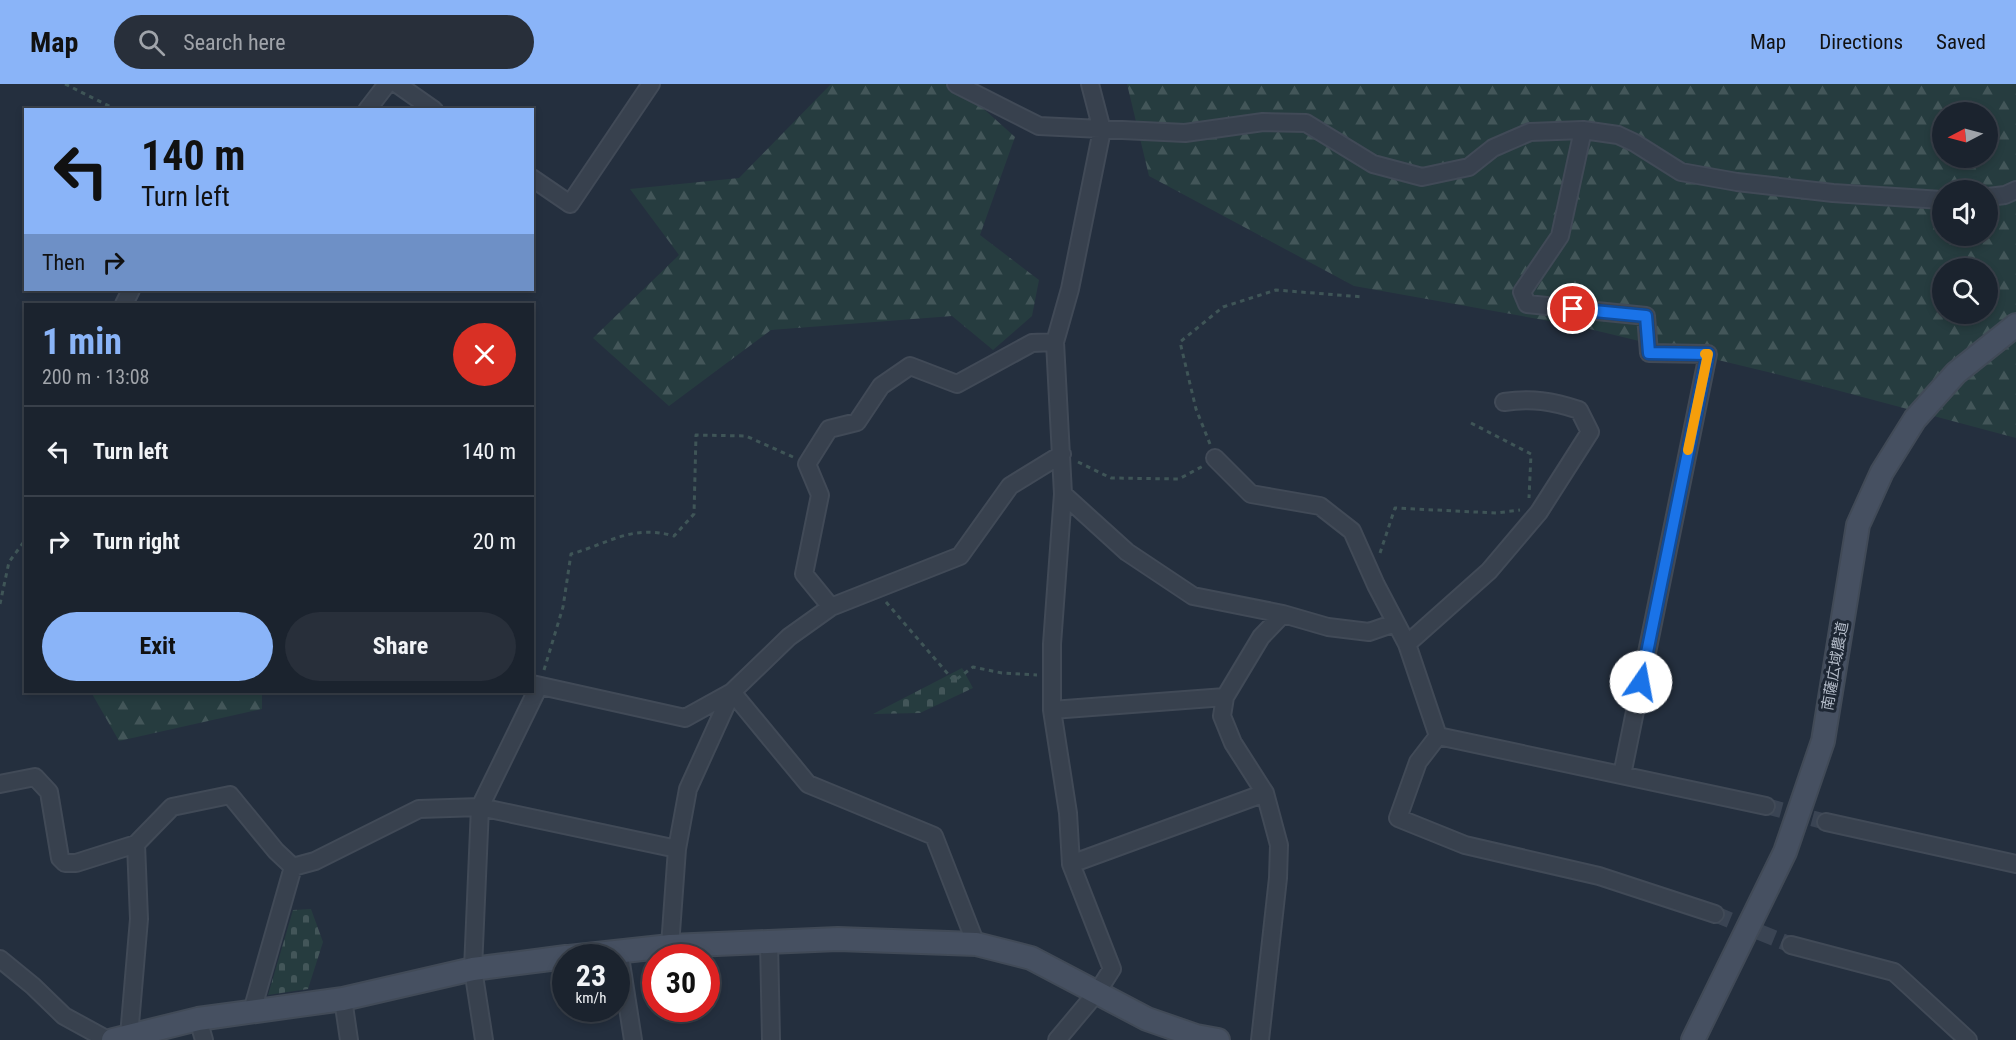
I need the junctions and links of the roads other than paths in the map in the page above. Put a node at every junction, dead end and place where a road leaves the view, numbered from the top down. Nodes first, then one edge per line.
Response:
1 (387, 84) edge
2 (397, 84) edge
3 (651, 84) edge
4 (956, 84) edge
5 (1090, 84) edge
6 (369, 108) edge
7 (431, 108) edge
8 (1102, 130) junction
9 (1583, 130) junction
10 (534, 179) edge
11 (2016, 190) edge
12 (1998, 196) edge
13 (1932, 200) edge
14 (2016, 325) edge
15 (1055, 342) junction
16 (1504, 402) dead end
17 (1062, 454) junction
18 (1215, 458) road end
19 (1063, 494) junction
20 (831, 607) junction
21 (1283, 614) junction
22 (1395, 623) junction
23 (1407, 644) junction
24 (536, 685) edge
25 (732, 692) junction
26 (532, 693) edge
27 (1225, 697) junction
28 (1052, 710) junction
29 (1438, 736) junction
30 (1622, 775) junction
31 (0, 784) edge
32 (1265, 793) junction
33 (1766, 806) tunnel mouth
34 (480, 807) junction
35 (1826, 822) tunnel mouth
36 (136, 844) junction
37 (677, 849) junction
38 (1071, 864) junction
39 (2016, 864) edge
40 (293, 867) junction
41 (1715, 914) tunnel mouth
42 (769, 942) junction
43 (670, 944) edge
44 (720, 944) edge
45 (976, 944) junction
46 (1791, 945) tunnel mouth
47 (0, 959) edge
48 (552, 959) edge
49 (473, 969) junction
50 (1098, 991) junction
51 (343, 999) junction
52 (252, 1011) junction
53 (630, 1021) edge
54 (201, 1029) edge
55 (1182, 1036) edge
56 (116, 1039) edge
57 (350, 1040) edge
58 (484, 1040) edge
59 (633, 1040) edge
60 (771, 1040) edge
61 (1057, 1040) edge
62 (1218, 1040) edge
63 (1260, 1040) edge
64 (1693, 1040) edge
65 (1968, 1040) edge

1 - 6 street
2 - 7 street
3 - 10 street
4 - 8 street
5 - 8 street
8 - 9 street
8 - 15 street
9 - 13 street
9 - 30 street
11 - 12 street
14 - 64 street, 南薩広域農道
15 - 17 street
15 - 20 street
16 - 23 street
17 - 19 street
17 - 20 street
18 - 22 street
19 - 21 street
19 - 28 street
20 - 25 street
21 - 22 street
21 - 27 street
22 - 23 street
23 - 29 street
24 - 25 street
25 - 37 street
25 - 45 street
26 - 34 street
27 - 28 street
27 - 32 street
28 - 38 street
29 - 30 street
29 - 41 street
30 - 33 street
31 - 36 street
32 - 38 street
32 - 63 street
34 - 37 street
34 - 40 street
34 - 49 street
35 - 39 street
36 - 40 street
36 - 56 street
37 - 43 street
38 - 50 street
40 - 52 street
42 - 44 street
42 - 45 street
42 - 60 street
45 - 50 street
46 - 65 street
47 - 56 street
48 - 49 street
49 - 51 street
49 - 58 street
50 - 55 street
50 - 61 street
51 - 52 street
51 - 57 street
52 - 54 street
53 - 59 street
54 - 56 street
55 - 62 street

